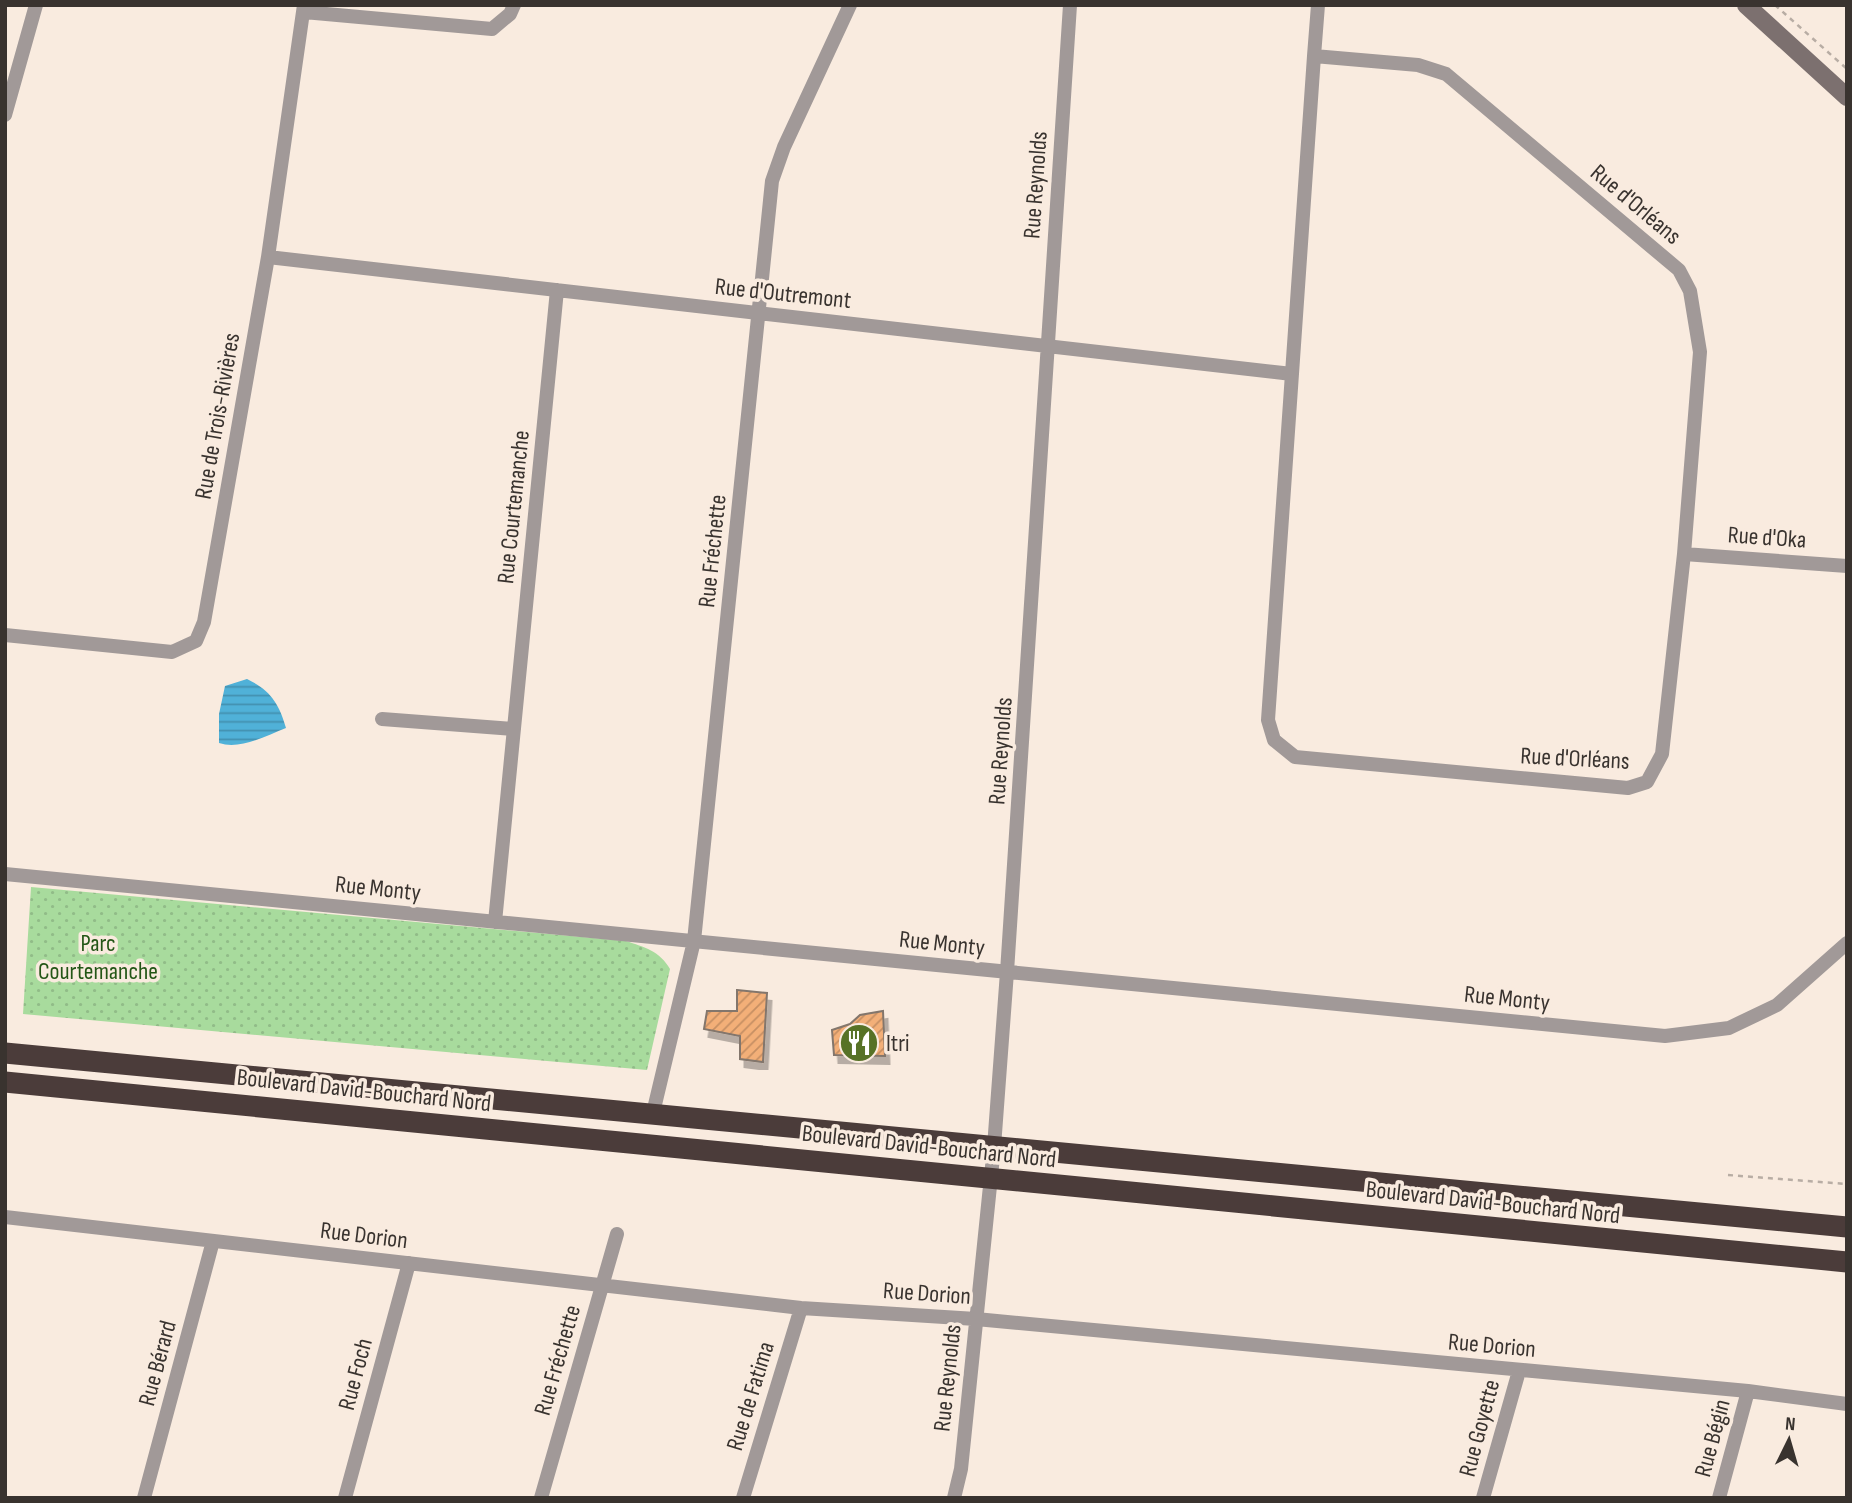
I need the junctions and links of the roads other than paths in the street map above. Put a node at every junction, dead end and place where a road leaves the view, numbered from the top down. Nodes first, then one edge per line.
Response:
1 (36, 5) edge
2 (514, 5) edge
3 (850, 5) edge
4 (1070, 5) edge
5 (1318, 5) edge
6 (1746, 5) edge
7 (304, 9) edge
8 (1314, 56) junction
9 (1847, 97) edge
10 (5, 115) edge
11 (268, 257) junction
12 (557, 290) junction
13 (761, 313) junction
14 (1047, 346) junction
15 (1292, 374) junction
16 (1684, 554) junction
17 (1847, 566) edge
18 (5, 635) edge
19 (382, 719) dead end
20 (514, 729) junction
21 (5, 874) edge
22 (495, 922) junction
23 (694, 941) junction
24 (1847, 943) edge
25 (1007, 972) junction
26 (5, 1053) edge
27 (5, 1082) edge
28 (653, 1113) junction
29 (993, 1147) junction
30 (991, 1178) junction
31 (5, 1217) edge
32 (1847, 1227) edge
33 (617, 1234) dead end
34 (213, 1241) junction
35 (1847, 1262) edge
36 (410, 1263) junction
37 (601, 1287) junction
38 (801, 1308) junction
39 (976, 1319) junction
40 (1519, 1371) junction
41 (1748, 1391) junction
42 (1847, 1404) edge
43 (144, 1498) edge
44 (345, 1498) edge
45 (541, 1498) edge
46 (743, 1498) edge
47 (954, 1498) edge
48 (1483, 1498) edge
49 (1719, 1498) edge

1 - 10 street
2 - 7 street
3 - 13 street, Rue Fréchette
4 - 14 street, Rue Reynolds
5 - 8 street, Rue d'Orléans
6 - 9 street
7 - 11 street, Rue de Trois-Rivières
8 - 15 street, Rue d'Orléans
8 - 16 street, Rue d'Orléans
11 - 12 street, Rue d'Outremont
11 - 18 street, Rue de Trois-Rivières
12 - 13 street, Rue d'Outremont
12 - 20 street, Rue Courtemanche
13 - 14 street, Rue d'Outremont
13 - 23 street, Rue Fréchette
14 - 15 street, Rue d'Outremont
14 - 25 street, Rue Reynolds
15 - 16 street, Rue d'Orléans
16 - 17 street, Rue d'Oka
19 - 20 street
20 - 22 street, Rue Courtemanche
21 - 22 street, Rue Monty
22 - 23 street, Rue Monty
23 - 25 street, Rue Monty
23 - 28 street, Rue Fréchette
24 - 25 street, Rue Monty
25 - 29 street, Rue Reynolds
26 - 28 highway, Boulevard David-Bouchard Nord
27 - 30 highway, Boulevard David-Bouchard Nord
28 - 29 highway, Boulevard David-Bouchard Nord
29 - 30 street, Rue Reynolds
29 - 32 highway, Boulevard David-Bouchard Nord
30 - 35 highway, Boulevard David-Bouchard Nord
30 - 39 street, Rue Reynolds
31 - 34 street, Rue Dorion
33 - 37 street, Rue Fréchette
34 - 36 street, Rue Dorion
34 - 43 street, Rue Bérard
36 - 37 street, Rue Dorion
36 - 44 street, Rue Foch
37 - 38 street, Rue Dorion
37 - 45 street, Rue Fréchette
38 - 39 street, Rue Dorion
38 - 46 street, Rue de Fatima
39 - 40 street, Rue Dorion
39 - 47 street, Rue Reynolds
40 - 41 street, Rue Dorion
40 - 48 street, Rue Goyette
41 - 42 street, Rue Dorion
41 - 49 street, Rue Bégin

